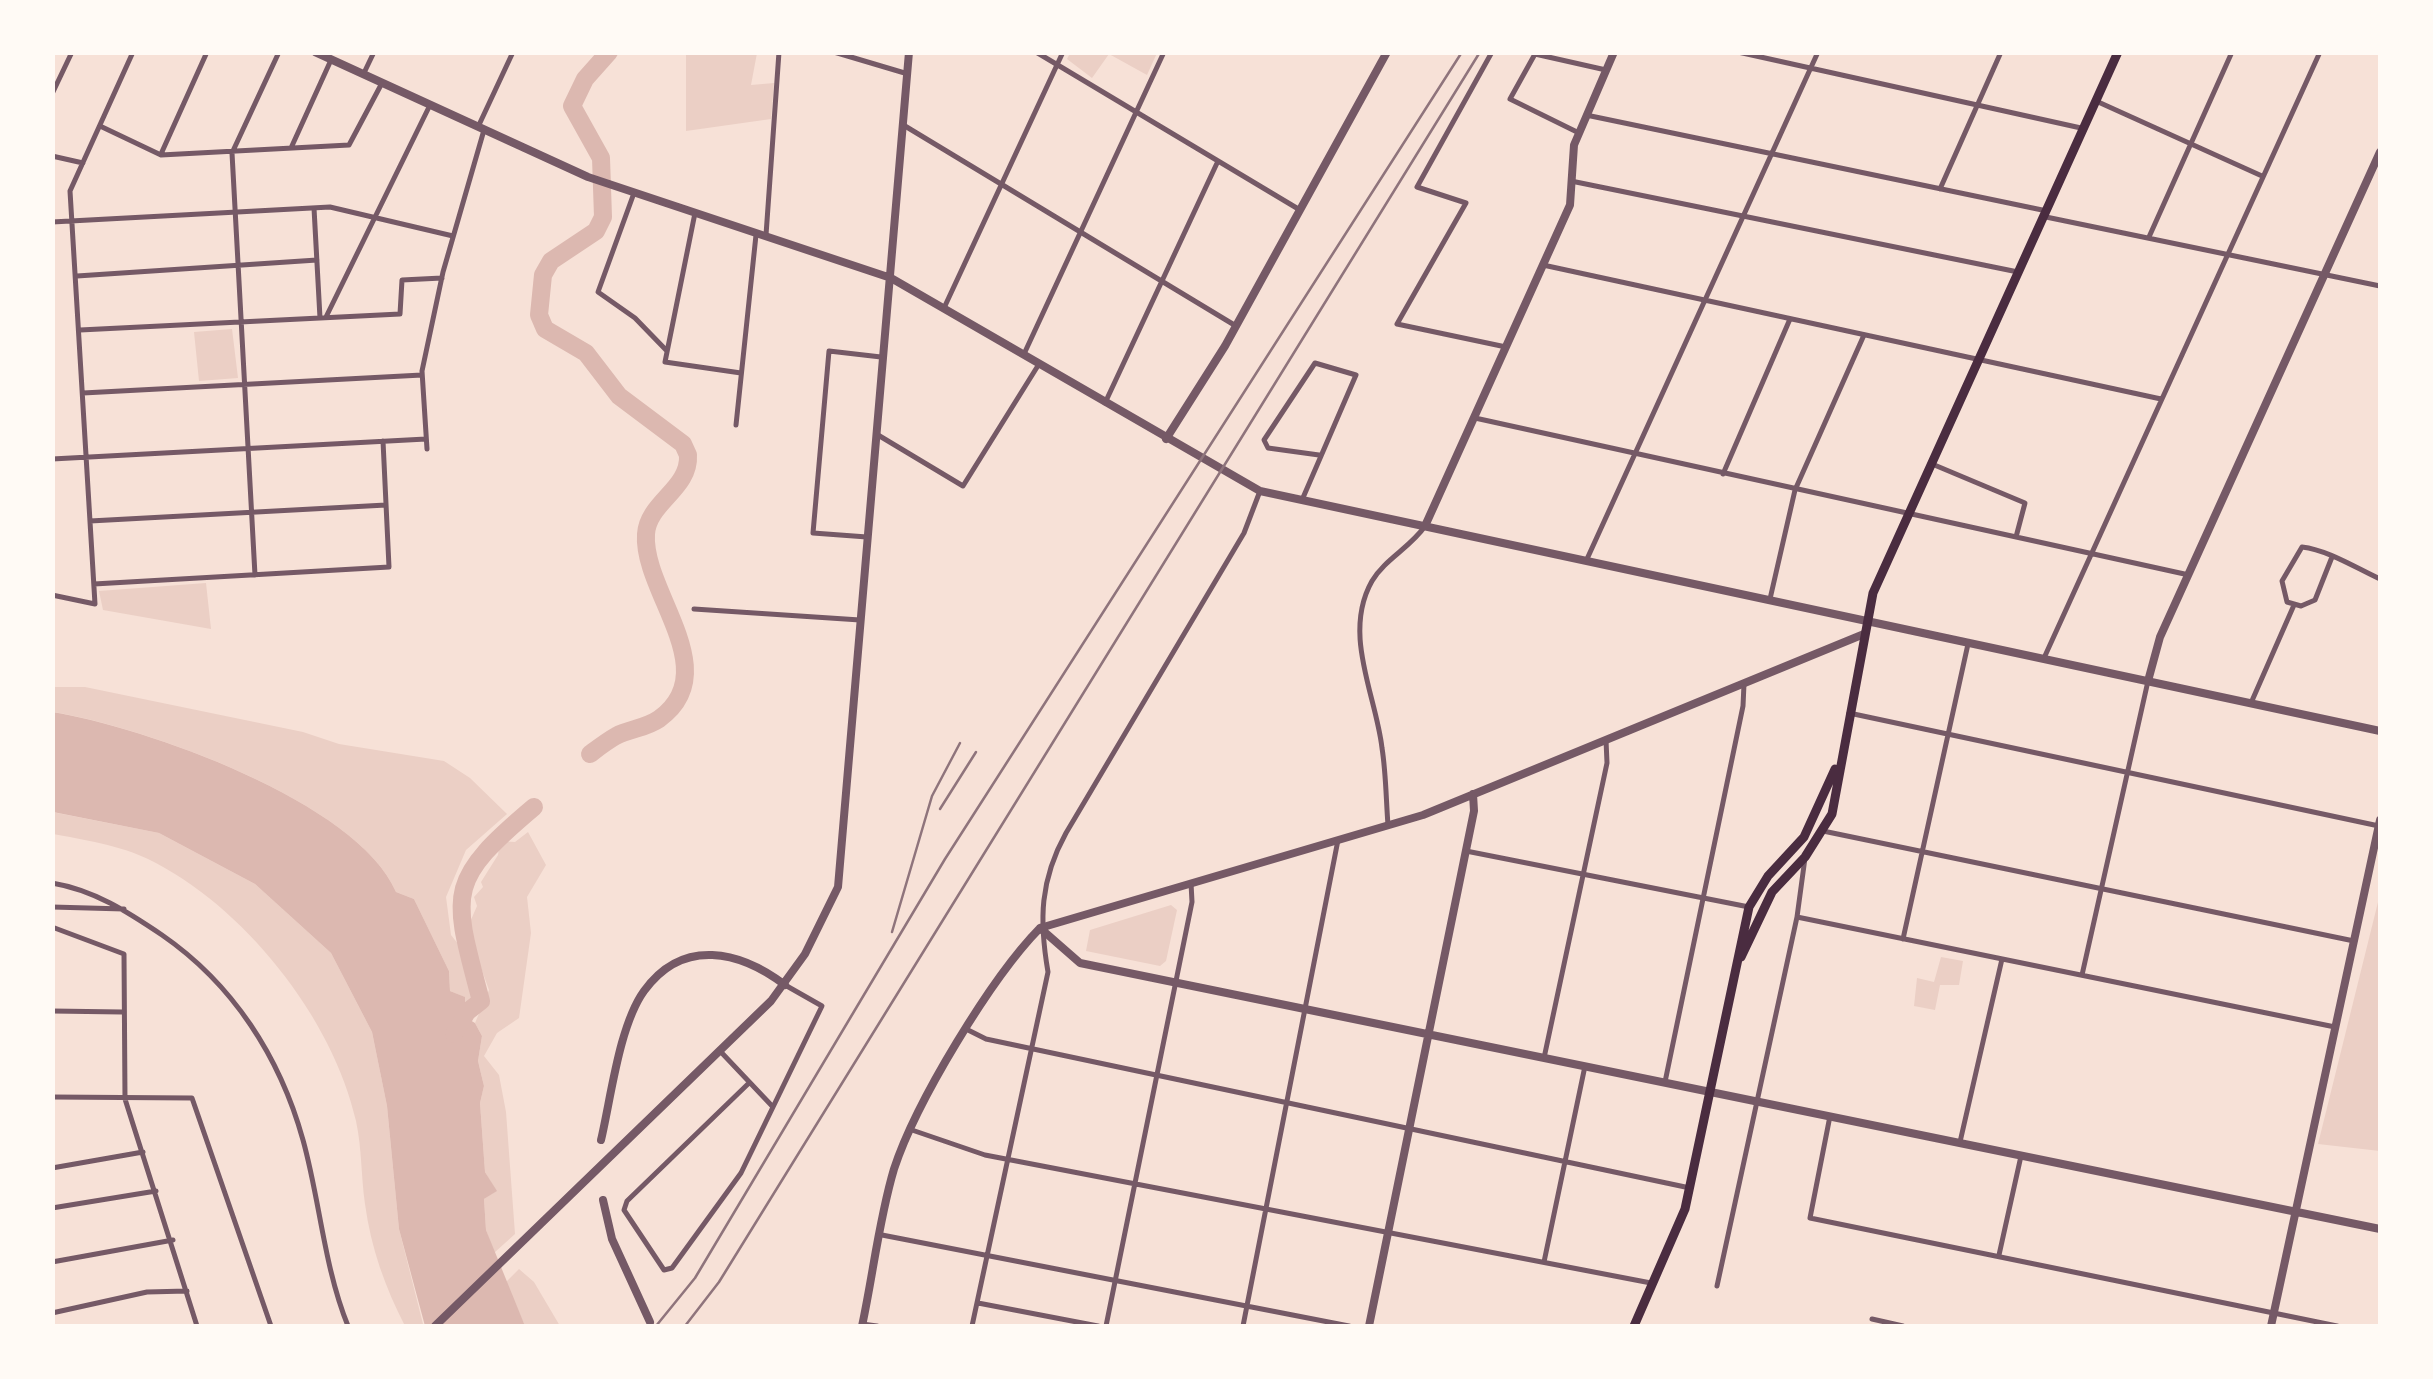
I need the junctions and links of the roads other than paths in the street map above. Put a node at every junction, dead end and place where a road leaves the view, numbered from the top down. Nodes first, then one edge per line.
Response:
1 (72, 52) edge
2 (133, 52) edge
3 (208, 52) edge
4 (279, 52) edge
5 (315, 52) edge
6 (374, 52) edge
7 (513, 52) edge
8 (779, 52) edge
9 (834, 52) edge
10 (910, 52) edge
11 (1036, 52) edge
12 (1063, 52) edge
13 (1164, 52) edge
14 (1388, 52) edge
15 (1492, 52) edge
16 (1614, 52) edge
17 (1738, 52) edge
18 (1818, 52) edge
19 (2001, 52) edge
20 (2118, 52) edge
21 (2232, 52) edge
22 (2320, 52) edge
23 (331, 60) junction
24 (1057, 65) junction
25 (1812, 68) junction
26 (1606, 70) junction
27 (363, 74) junction
28 (908, 74) junction
29 (382, 83) junction
30 (52, 94) edge
31 (2096, 101) junction
32 (1978, 104) junction
33 (430, 105) junction
34 (1136, 112) junction
35 (1586, 115) junction
36 (100, 126) junction
37 (904, 126) junction
38 (481, 128) junction
39 (2084, 128) junction
40 (1579, 132) junction
41 (2191, 144) junction
42 (291, 149) junction
43 (1773, 152) junction
44 (232, 153) junction
45 (161, 155) junction
46 (2380, 155) edge
47 (52, 156) edge
48 (1218, 162) junction
49 (83, 163) junction
50 (2262, 176) junction
51 (1572, 181) junction
52 (1002, 185) junction
53 (1940, 189) junction
54 (629, 192) junction
55 (314, 208) junction
56 (1300, 210) junction
57 (235, 212) junction
58 (695, 212) junction
59 (2046, 214) junction
60 (1744, 216) junction
61 (376, 218) junction
62 (74, 221) junction
63 (52, 222) edge
64 (756, 232) junction
65 (1081, 232) junction
66 (766, 235) junction
67 (453, 236) junction
68 (2149, 238) junction
69 (2226, 254) junction
70 (317, 260) junction
71 (238, 265) junction
72 (1544, 265) junction
73 (2018, 272) junction
74 (2326, 275) junction
75 (77, 276) junction
76 (442, 278) junction
77 (891, 278) junction
78 (1162, 281) junction
79 (2380, 286) edge
80 (1706, 300) junction
81 (944, 308) junction
82 (323, 318) junction
83 (1790, 319) junction
84 (241, 321) junction
85 (1236, 326) junction
86 (80, 330) junction
87 (1864, 335) junction
88 (1506, 347) junction
89 (667, 351) junction
90 (1024, 355) junction
91 (884, 357) junction
92 (1978, 359) junction
93 (1039, 364) junction
94 (741, 373) junction
95 (422, 375) junction
96 (244, 385) junction
97 (83, 394) junction
98 (2161, 399) junction
99 (1104, 403) junction
100 (1474, 418) junction
101 (736, 425) dead end
102 (878, 435) junction
103 (426, 438) junction
104 (1166, 439) junction
105 (384, 441) junction
106 (248, 448) junction
107 (427, 449) dead end
108 (1636, 454) junction
109 (1319, 456) junction
110 (86, 458) junction
111 (52, 460) edge
112 (1932, 464) junction
113 (1723, 474) junction
114 (1795, 490) junction
115 (1260, 491) junction
116 (1302, 500) junction
117 (386, 504) junction
118 (251, 512) junction
119 (1907, 514) junction
120 (90, 521) junction
121 (1425, 526) junction
122 (870, 537) junction
123 (2016, 537) junction
124 (2092, 552) junction
125 (2332, 558) junction
126 (1587, 560) junction
127 (255, 574) junction
128 (2190, 575) junction
129 (2380, 579) edge
130 (94, 584) junction
131 (52, 595) edge
132 (1770, 599) junction
133 (2294, 605) junction
134 (694, 609) dead end
135 (863, 620) junction
136 (1866, 620) junction
137 (1864, 634) junction
138 (1969, 641) junction
139 (2044, 658) junction
140 (2148, 681) junction
141 (1744, 684) junction
142 (2251, 702) junction
143 (1849, 714) junction
144 (2380, 731) edge
145 (1948, 736) junction
146 (1606, 740) junction
147 (1838, 761) junction
148 (2128, 774) junction
149 (1473, 794) junction
150 (2380, 823) edge
151 (1388, 825) junction
152 (1823, 830) junction
153 (1338, 840) junction
154 (1466, 851) junction
155 (1922, 852) junction
156 (1806, 857) junction
157 (1584, 874) junction
158 (52, 882) edge
159 (1191, 883) junction
160 (2101, 891) junction
161 (1703, 897) junction
162 (52, 907) edge
163 (1750, 908) junction
164 (124, 909) junction
165 (1797, 917) junction
166 (52, 927) edge
167 (1040, 928) junction
168 (1903, 939) junction
169 (2354, 941) junction
170 (1742, 957) junction
171 (2002, 959) junction
172 (2082, 975) junction
173 (1173, 982) junction
174 (786, 986) junction
175 (1307, 1010) junction
176 (52, 1011) edge
177 (122, 1012) junction
178 (2336, 1027) junction
179 (968, 1030) junction
180 (1428, 1034) junction
181 (1034, 1049) junction
182 (720, 1051) junction
183 (1544, 1058) junction
184 (1584, 1066) junction
185 (1156, 1075) junction
186 (1664, 1082) junction
187 (749, 1083) junction
188 (1713, 1091) junction
189 (52, 1097) edge
190 (125, 1099) junction
191 (1754, 1100) junction
192 (1288, 1102) junction
193 (773, 1106) junction
194 (1830, 1116) junction
195 (1409, 1128) junction
196 (909, 1130) junction
197 (602, 1140) dead end
198 (1960, 1142) junction
199 (143, 1152) junction
200 (2022, 1156) junction
201 (1009, 1160) junction
202 (1565, 1161) junction
203 (52, 1168) edge
204 (1132, 1184) junction
205 (1690, 1188) junction
206 (156, 1191) junction
207 (603, 1200) dead end
208 (52, 1208) edge
209 (2296, 1210) junction
210 (1266, 1211) junction
211 (2380, 1229) edge
212 (1388, 1231) junction
213 (882, 1236) junction
214 (173, 1240) junction
215 (987, 1256) junction
216 (1998, 1257) junction
217 (52, 1262) edge
218 (1544, 1262) junction
219 (1114, 1281) junction
220 (1654, 1284) junction
221 (1717, 1286) dead end
222 (187, 1291) junction
223 (977, 1303) junction
224 (1247, 1307) junction
225 (52, 1313) edge
226 (1639, 1313) junction
227 (2274, 1314) junction
228 (1872, 1319) dead end
229 (650, 1322) dead end
230 (862, 1325) edge
231 (198, 1326) edge
232 (272, 1326) edge
233 (348, 1326) edge
234 (435, 1326) edge
235 (876, 1326) edge
236 (972, 1326) edge
237 (1098, 1326) edge
238 (1106, 1326) edge
239 (1243, 1326) edge
240 (1349, 1326) edge
241 (1369, 1326) edge
242 (1626, 1326) edge
243 (1634, 1326) edge
244 (1903, 1326) edge
245 (2271, 1326) edge
246 (2338, 1326) edge

1 - 30 street
2 - 36 street
3 - 45 street
4 - 44 street
5 - 23 street
6 - 27 street
7 - 38 street
8 - 66 street
9 - 28 street
10 - 28 street
11 - 24 street
12 - 24 street
13 - 34 street
14 - 56 street
15 - 88 street
16 - 26 street
17 - 25 street
18 - 25 street
19 - 32 street
20 - 31 highway
21 - 41 street
22 - 50 street
23 - 27 street
23 - 42 street
24 - 34 street
24 - 52 street
25 - 32 street
25 - 43 street
26 - 35 street
26 - 40 street
27 - 29 street
28 - 37 street
29 - 33 street
29 - 42 street
31 - 39 highway
31 - 41 street
32 - 39 street
32 - 53 street
33 - 38 street
33 - 61 street
34 - 48 street
34 - 65 street
35 - 40 street
35 - 43 street
36 - 45 street
36 - 49 street
37 - 52 street
37 - 77 street
38 - 54 street
38 - 67 street
39 - 59 highway
40 - 51 street
41 - 50 street
41 - 68 street
42 - 44 street
43 - 53 street
43 - 60 street
44 - 45 street
44 - 57 street
46 - 74 street
47 - 49 street
48 - 56 street
48 - 78 street
49 - 62 street
50 - 69 street
51 - 60 street
51 - 72 street
52 - 65 street
52 - 81 street
53 - 59 street
54 - 58 street
54 - 89 street
55 - 57 street
55 - 61 street
55 - 70 street
56 - 85 street
57 - 62 street
57 - 71 street
58 - 64 street
58 - 89 street
59 - 68 street
59 - 73 highway
60 - 73 street
60 - 80 street
61 - 67 street
61 - 82 street
62 - 63 street
62 - 75 street
64 - 66 street
64 - 94 street
65 - 78 street
65 - 90 street
66 - 77 street
67 - 76 street
68 - 69 street
69 - 74 street
69 - 98 street
70 - 71 street
70 - 82 street
71 - 75 street
71 - 84 street
72 - 80 street
72 - 88 street
73 - 92 highway
74 - 79 street
74 - 128 street
75 - 86 street
76 - 82 street
76 - 95 street
77 - 81 street
77 - 91 street
78 - 85 street
78 - 99 street
80 - 83 street
80 - 108 street
81 - 90 street
82 - 84 street
83 - 87 street
83 - 113 street
84 - 86 street
84 - 96 street
85 - 104 street
86 - 97 street
87 - 92 street
87 - 114 street
88 - 100 street
89 - 94 street
90 - 93 street
91 - 102 street
91 - 122 street
92 - 98 street
92 - 112 highway
93 - 99 street
93 - 102 street
94 - 101 street
95 - 96 street
95 - 103 street
96 - 97 street
96 - 106 street
97 - 110 street
98 - 124 street
99 - 104 street
100 - 108 street
100 - 121 street
102 - 122 street
103 - 105 street
103 - 107 street
104 - 115 street
105 - 106 street
105 - 117 street
106 - 110 street
106 - 118 street
108 - 113 street
108 - 126 street
109 - 109 street
109 - 116 street
110 - 111 street
110 - 120 street
112 - 119 highway
112 - 123 street
113 - 114 street
114 - 119 street
114 - 132 street
115 - 116 street
115 - 167 street
116 - 121 street
117 - 118 street
117 - 127 street
118 - 120 street
118 - 127 street
119 - 123 street
119 - 136 highway
120 - 130 street
121 - 126 street
121 - 151 street
122 - 135 street
123 - 124 street
124 - 128 street
124 - 139 street
125 - 129 street
125 - 133 street
125 - 133 street
126 - 132 street
127 - 130 street
128 - 140 street
130 - 131 street
132 - 136 street
133 - 142 street
134 - 135 street
135 - 174 street
136 - 137 highway
136 - 138 street
137 - 141 street
137 - 143 highway
138 - 139 street
138 - 145 street
139 - 140 street
140 - 142 street
140 - 148 street
141 - 146 street
141 - 161 street
142 - 144 street
143 - 145 street
143 - 147 highway
145 - 148 street
145 - 155 street
146 - 149 street
146 - 157 street
147 - 152 highway
147 - 163 highway
148 - 150 street
148 - 160 street
149 - 151 street
149 - 154 street
150 - 169 street
151 - 153 street
152 - 155 street
152 - 156 highway
153 - 159 street
153 - 175 street
154 - 157 street
154 - 180 street
155 - 160 street
155 - 168 street
156 - 165 street
156 - 170 highway
157 - 161 street
157 - 183 street
158 - 164 street
159 - 167 street
159 - 173 street
160 - 169 street
160 - 172 street
161 - 163 street
161 - 186 street
162 - 164 street
163 - 170 highway
164 - 233 street
165 - 168 street
165 - 191 street
166 - 177 street
167 - 173 street
167 - 179 street
167 - 181 street
168 - 171 street
169 - 178 street
170 - 188 highway
171 - 172 street
171 - 198 street
172 - 178 street
173 - 175 street
173 - 185 street
174 - 182 street
174 - 193 street
174 - 197 street
175 - 180 street
175 - 192 street
176 - 177 street
177 - 190 street
178 - 209 street
179 - 181 street
179 - 196 street
180 - 183 street
180 - 195 street
181 - 185 street
181 - 201 street
182 - 187 street
182 - 234 street
183 - 184 street
184 - 186 street
184 - 202 street
185 - 192 street
185 - 204 street
186 - 188 street
187 - 193 street
187 - 193 street
188 - 191 street
188 - 205 highway
189 - 190 street
190 - 199 street
190 - 232 street
191 - 194 street
191 - 221 street
192 - 195 street
192 - 210 street
194 - 198 street
194 - 216 street
195 - 202 street
195 - 212 street
196 - 201 street
196 - 213 street
198 - 200 street
199 - 203 street
199 - 206 street
200 - 209 street
200 - 216 street
201 - 204 street
201 - 215 street
202 - 205 street
202 - 218 street
204 - 210 street
204 - 219 street
205 - 220 highway
206 - 208 street
206 - 214 street
207 - 229 street
209 - 211 street
209 - 227 street
210 - 212 street
210 - 224 street
212 - 218 street
212 - 241 street
213 - 215 street
213 - 230 street
214 - 217 street
214 - 222 street
215 - 219 street
215 - 223 street
216 - 227 street
218 - 220 street
219 - 224 street
219 - 238 street
220 - 226 highway
222 - 225 street
222 - 231 street
223 - 236 street
223 - 237 street
224 - 239 street
224 - 240 street
226 - 242 highway
226 - 243 highway
227 - 245 street
227 - 246 street
228 - 244 street
230 - 235 street

